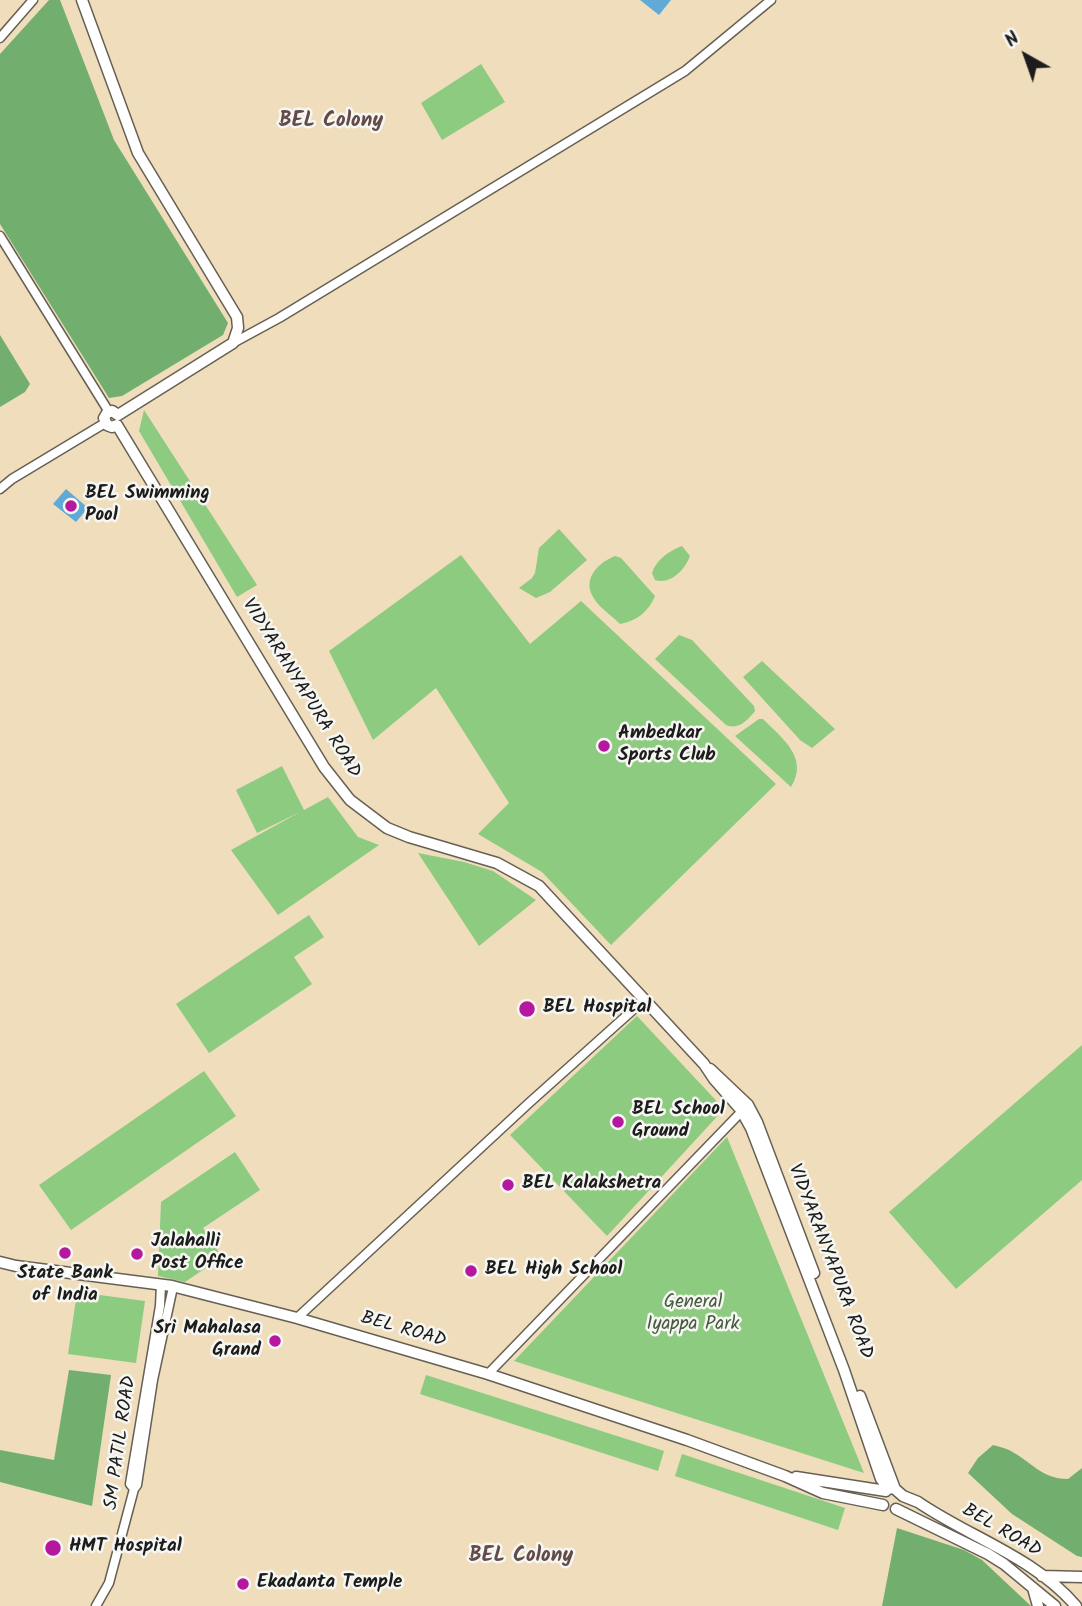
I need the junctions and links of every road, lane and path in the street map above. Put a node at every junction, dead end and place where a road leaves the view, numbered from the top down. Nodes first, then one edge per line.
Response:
1 (33, 0) edge
2 (82, 0) edge
3 (771, 0) edge
4 (0, 38) edge
5 (0, 236) edge
6 (233, 343) junction
7 (115, 417) junction
8 (105, 423) joint
9 (0, 489) edge
10 (644, 1000) junction
11 (744, 1107) junction
12 (0, 1262) edge
13 (161, 1285) junction
14 (173, 1287) junction
15 (297, 1318) junction
16 (488, 1374) junction
17 (785, 1476) junction
18 (134, 1489) junction
19 (893, 1492) junction
20 (883, 1505) junction
21 (897, 1509) junction
22 (1041, 1576) junction
23 (1082, 1577) edge
24 (1033, 1588) junction
25 (1082, 1603) edge
26 (96, 1606) edge
27 (1038, 1606) edge
28 (1055, 1606) edge
29 (1077, 1606) edge

1 - 4 street
2 - 6 main road
3 - 6 street
5 - 7 street
6 - 7 main road
7 - 8 main road
7 - 10 main road, VIDYARANYAPURA ROAD
8 - 9 street
10 - 11 main road, VIDYARANYAPURA ROAD
10 - 15 street
11 - 16 street
11 - 19 main road, VIDYARANYAPURA ROAD
12 - 13 main road, BEL ROAD
13 - 14 main road, BEL ROAD
13 - 18 street, SM PATIL ROAD
14 - 15 main road, BEL ROAD
14 - 18 street, SM PATIL ROAD
15 - 16 main road, BEL ROAD
16 - 17 main road, BEL ROAD
17 - 19 main road, BEL ROAD
17 - 20 main road, BEL ROAD
18 - 26 street, SM PATIL ROAD
19 - 20 main road
19 - 21 main road
19 - 22 main road, BEL ROAD
20 - 21 main road, BEL ROAD
21 - 24 main road, BEL ROAD
22 - 23 main road
22 - 29 main road, BEL ROAD
24 - 27 main road
24 - 28 main road, BEL ROAD
25 - 29 street

